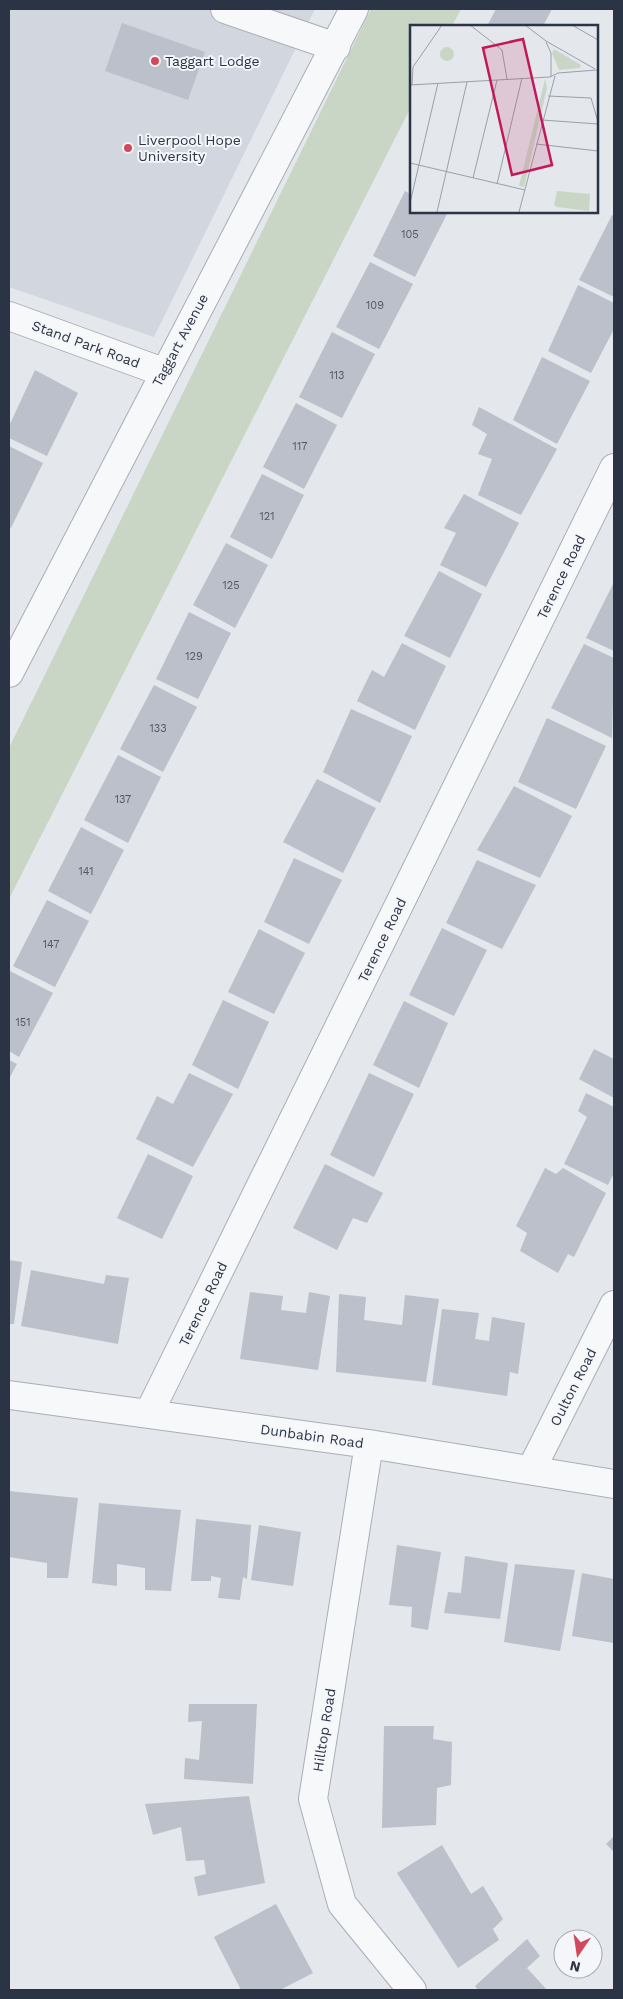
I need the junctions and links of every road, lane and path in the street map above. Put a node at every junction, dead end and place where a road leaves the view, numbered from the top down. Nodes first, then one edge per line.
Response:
1 (225, 9) edge
2 (354, 9) edge
3 (336, 47) junction
4 (9, 316) edge
5 (163, 372) junction
6 (614, 468) edge
7 (9, 672) edge
8 (614, 1305) edge
9 (9, 1395) edge
10 (149, 1413) junction
11 (369, 1444) junction
12 (531, 1470) junction
13 (614, 1484) edge
14 (412, 1990) edge

1 - 3 street
2 - 3 street, Taggart Avenue
3 - 5 street, Taggart Avenue
4 - 5 street, Stand Park Road
5 - 7 street, Taggart Avenue
6 - 10 street, Terence Road
8 - 12 street, Oulton Road
9 - 10 street, Dunbabin Road
10 - 11 street, Dunbabin Road
11 - 12 street, Dunbabin Road
11 - 14 street, Hilltop Road
12 - 13 street, Dunbabin Road

